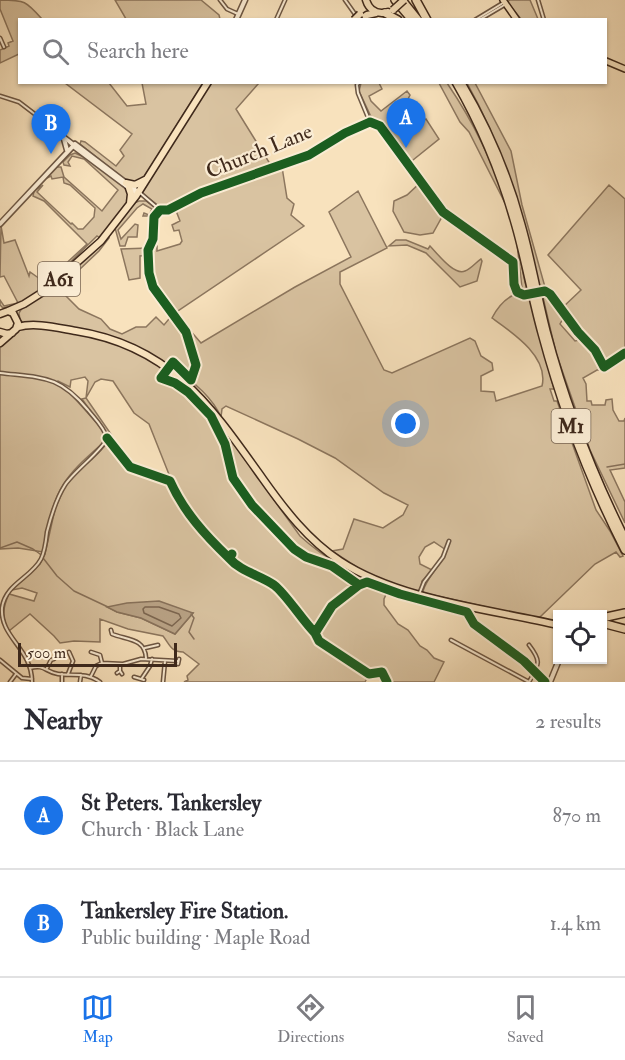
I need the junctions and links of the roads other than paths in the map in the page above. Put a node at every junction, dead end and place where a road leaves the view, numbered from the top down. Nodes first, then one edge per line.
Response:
1 (220, 0) edge
2 (245, 0) edge
3 (285, 0) edge
4 (345, 0) edge
5 (395, 0) edge
6 (403, 0) edge
7 (416, 0) edge
8 (538, 0) edge
9 (366, 1) edge
10 (505, 2) edge
11 (381, 13) junction
12 (238, 14) junction
13 (473, 15) dead end
14 (237, 18) edge
15 (277, 18) edge
16 (360, 18) edge
17 (394, 18) edge
18 (410, 18) edge
19 (416, 18) edge
20 (426, 18) edge
21 (476, 18) edge
22 (479, 18) edge
23 (516, 18) edge
24 (542, 18) edge
25 (0, 38) edge
26 (8, 45) dead end
27 (2, 48) edge
28 (607, 61) edge
29 (625, 69) edge
30 (205, 84) edge
31 (358, 84) edge
32 (456, 84) edge
33 (464, 84) edge
34 (0, 96) edge
35 (471, 104) junction
36 (370, 122) junction
37 (60, 134) junction
38 (64, 139) junction
39 (74, 146) junction
40 (81, 152) junction
41 (68, 153) junction
42 (415, 176) dead end
43 (146, 180) junction
44 (128, 186) junction
45 (137, 193) junction
46 (148, 201) junction
47 (131, 203) junction
48 (0, 224) edge
49 (534, 293) junction
50 (22, 306) junction
51 (3, 311) edge
52 (16, 324) junction
53 (0, 332) edge
54 (0, 343) edge
55 (0, 374) edge
56 (625, 539) edge
57 (449, 541) dead end
58 (625, 550) edge
59 (419, 595) junction
60 (625, 613) edge
61 (607, 617) edge
62 (553, 624) edge
63 (607, 624) edge
64 (625, 629) edge
65 (111, 630) dead end
66 (451, 640) dead end
67 (158, 645) dead end
68 (529, 645) dead end
69 (144, 648) junction
70 (69, 652) dead end
71 (92, 657) dead end
72 (146, 658) junction
73 (52, 659) dead end
74 (152, 659) junction
75 (0, 660) edge
76 (165, 660) junction
77 (178, 661) dead end
78 (102, 663) junction
79 (120, 664) junction
80 (557, 664) edge
81 (30, 668) junction
82 (46, 669) junction
83 (120, 673) dead end
84 (16, 674) junction
85 (62, 674) junction
86 (68, 674) junction
87 (81, 675) junction
88 (91, 676) junction
89 (134, 677) dead end
90 (521, 678) junction
91 (32, 681) edge
92 (10, 682) edge
93 (62, 682) edge
94 (81, 682) edge
95 (100, 682) edge
96 (163, 682) edge
97 (519, 682) edge
98 (529, 682) edge
99 (550, 682) edge

1 - 12 street
2 - 12 street
3 - 15 street
4 - 16 street
5 - 18 highway
6 - 11 highway, bridge
6 - 19 highway
7 - 20 highway
8 - 24 street
9 - 11 highway
9 - 16 highway
10 - 22 street
10 - 23 main road
11 - 16 highway
11 - 17 highway
12 - 14 street
13 - 21 street
25 - 27 street
26 - 27 street
28 - 29 main road
30 - 43 highway, A61
31 - 36 street
32 - 35 highway, M1
33 - 35 highway, M1
34 - 37 street
35 - 49 highway, M1
36 - 42 street
36 - 46 street, Church Lane
37 - 38 street
37 - 39 street
38 - 39 street
38 - 41 street
39 - 40 street
39 - 41 street
39 - 44 street
40 - 41 street
40 - 44 street
41 - 48 street
43 - 44 highway
43 - 45 highway, A61
44 - 45 street
44 - 47 highway
45 - 46 street, Church Lane
45 - 47 highway, A61
46 - 47 street, Church Lane
47 - 50 highway, A61
49 - 56 highway, M1
49 - 58 highway, M1
50 - 51 highway, A61
50 - 52 highway, A61
51 - 52 highway
52 - 53 highway
52 - 54 highway, A61
52 - 59 highway
53 - 54 highway, A61
55 - 81 street
57 - 59 street
59 - 62 highway
60 - 61 highway
63 - 64 highway
65 - 69 street
66 - 90 street
67 - 69 street
68 - 98 street
69 - 72 street
70 - 86 street
71 - 78 street
72 - 74 street
72 - 79 street
73 - 82 street
74 - 76 street
74 - 89 street
75 - 84 street
76 - 77 street
76 - 96 street
78 - 79 street
78 - 88 street
79 - 83 street
80 - 99 street
81 - 82 street
81 - 91 street
82 - 85 street
84 - 91 street
84 - 92 street
85 - 86 street
85 - 93 street
86 - 87 street
87 - 88 street
87 - 94 street
88 - 95 street
90 - 97 street
90 - 98 street

